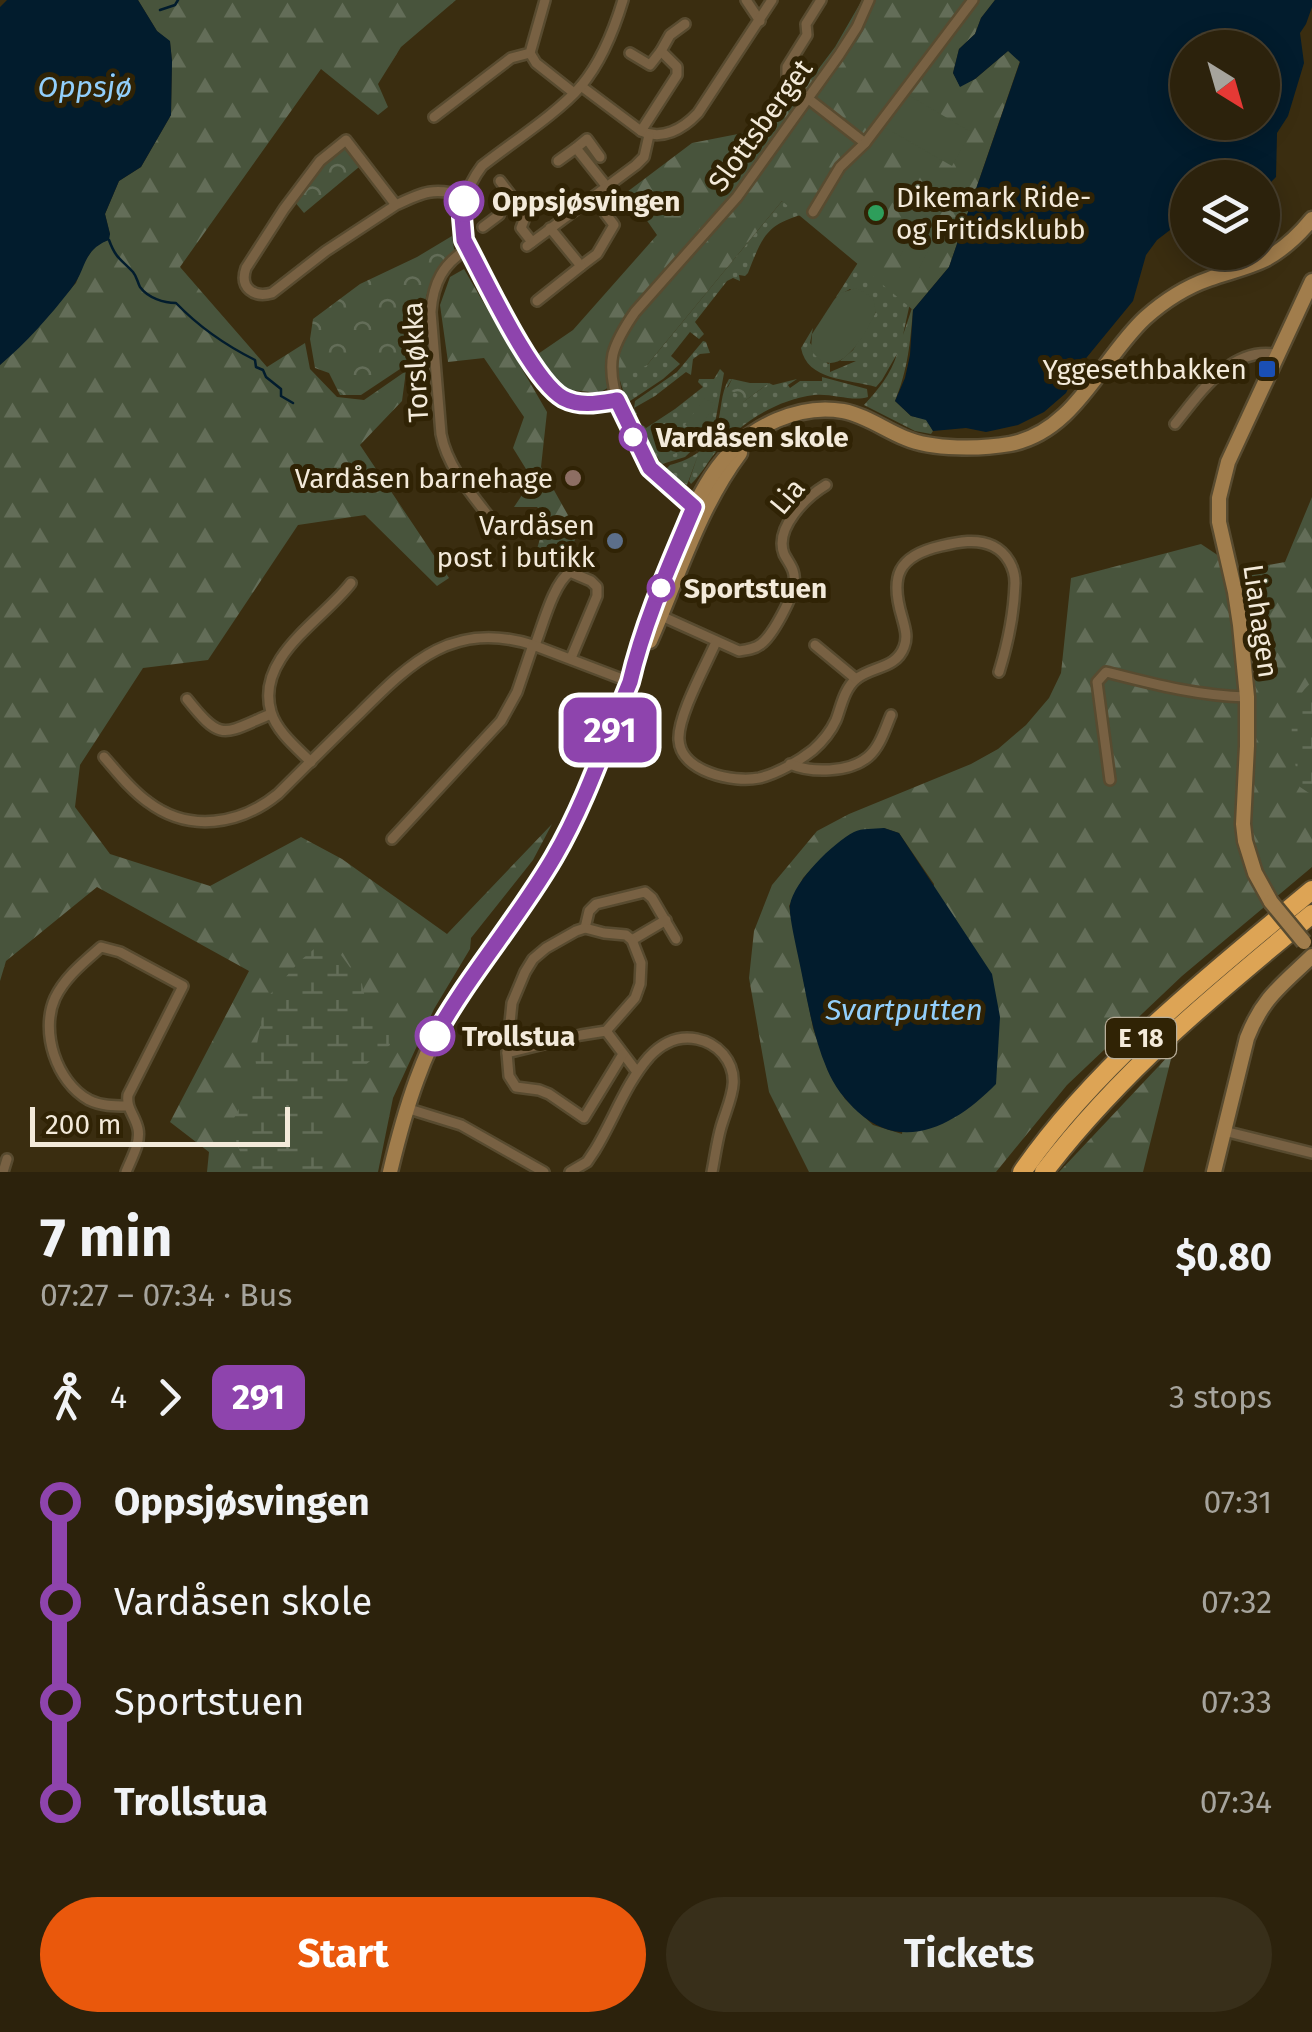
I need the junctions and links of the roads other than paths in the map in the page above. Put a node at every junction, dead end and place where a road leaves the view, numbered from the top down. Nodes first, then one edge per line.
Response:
1 (545, 0) edge
2 (622, 0) edge
3 (746, 0) edge
4 (772, 0) edge
5 (821, 0) edge
6 (870, 0) edge
7 (973, 0) edge
8 (760, 20) junction
9 (684, 24) dead end
10 (661, 51) junction
11 (530, 52) junction
12 (630, 53) dead end
13 (577, 89) junction
14 (808, 99) junction
15 (434, 117) dead end
16 (645, 133) junction
17 (864, 144) junction
18 (576, 148) junction
19 (558, 161) dead end
20 (589, 164) junction
21 (500, 181) dead end
22 (606, 187) junction
23 (464, 196) junction
24 (511, 196) junction
25 (396, 205) junction
26 (599, 205) junction
27 (814, 212) dead end
28 (1312, 220) edge
29 (483, 227) dead end
30 (550, 228) junction
31 (469, 248) junction
32 (581, 266) junction
33 (1312, 281) edge
34 (537, 301) dead end
35 (1278, 355) junction
36 (617, 400) junction
37 (1175, 424) dead end
38 (826, 485) dead end
39 (700, 510) junction
40 (500, 531) dead end
41 (351, 584) dead end
42 (656, 614) junction
43 (716, 642) junction
44 (534, 645) junction
45 (815, 645) dead end
46 (571, 658) junction
47 (1000, 672) dead end
48 (856, 678) junction
49 (630, 682) junction
50 (1246, 697) junction
51 (187, 699) dead end
52 (272, 714) junction
53 (891, 715) dead end
54 (104, 758) dead end
55 (311, 762) junction
56 (790, 764) junction
57 (1110, 780) dead end
58 (392, 839) dead end
59 (1312, 890) edge
60 (1312, 914) edge
61 (666, 920) junction
62 (585, 928) junction
63 (632, 940) junction
64 (676, 940) dead end
65 (1309, 950) edge
66 (606, 1031) junction
67 (507, 1053) junction
68 (623, 1054) junction
69 (638, 1072) junction
70 (127, 1106) junction
71 (406, 1108) junction
72 (1224, 1131) junction
73 (1312, 1153) edge
74 (7, 1159) dead end
75 (587, 1162) junction
76 (531, 1170) edge
77 (3, 1172) edge
78 (126, 1172) edge
79 (390, 1172) edge
80 (544, 1172) edge
81 (570, 1172) edge
82 (598, 1172) edge
83 (712, 1172) edge
84 (1022, 1172) edge
85 (1044, 1172) edge
86 (1214, 1172) edge

1 - 11 street
2 - 13 street
3 - 8 street
4 - 8 street
5 - 14 street
6 - 14 street, Slottsberget
7 - 17 street
8 - 16 street
9 - 10 street
10 - 12 street
10 - 16 street
11 - 13 street
11 - 15 street
13 - 16 street
13 - 23 street
14 - 17 street
14 - 36 street, Slottsberget
16 - 22 street
17 - 27 street
18 - 19 street
18 - 20 street
18 - 20 street
20 - 22 street
21 - 24 street
22 - 26 street
23 - 25 street
23 - 31 street
24 - 29 street
24 - 30 street
25 - 25 street
26 - 30 street
26 - 32 street
28 - 39 main road
30 - 32 street
31 - 36 street
31 - 40 street, Torsløkka
32 - 34 street
33 - 35 main road, Liahagen
35 - 37 street
35 - 50 main road, Liahagen
36 - 39 street, Slottsberget
38 - 43 street, Lia
39 - 42 main road
41 - 52 street
42 - 43 street, Lia
42 - 49 main road
43 - 56 street
44 - 46 street
44 - 46 street
44 - 55 street
44 - 58 street
45 - 48 street
46 - 49 street
47 - 48 street
48 - 56 street
49 - 71 main road
50 - 57 street
50 - 65 main road, Liahagen, bridge
51 - 52 street
52 - 55 street
53 - 56 street
54 - 55 street
59 - 84 highway, E 18
60 - 85 highway, E 18
61 - 62 street
61 - 63 street
61 - 64 street
62 - 63 street
62 - 67 street
63 - 66 street
65 - 72 main road
66 - 67 street
66 - 68 street
67 - 68 street
68 - 69 street
69 - 75 street
69 - 83 street
70 - 70 street
70 - 78 street
71 - 76 street
71 - 79 main road
72 - 73 street
72 - 86 main road
74 - 77 street
75 - 81 street
75 - 82 street
76 - 80 street

